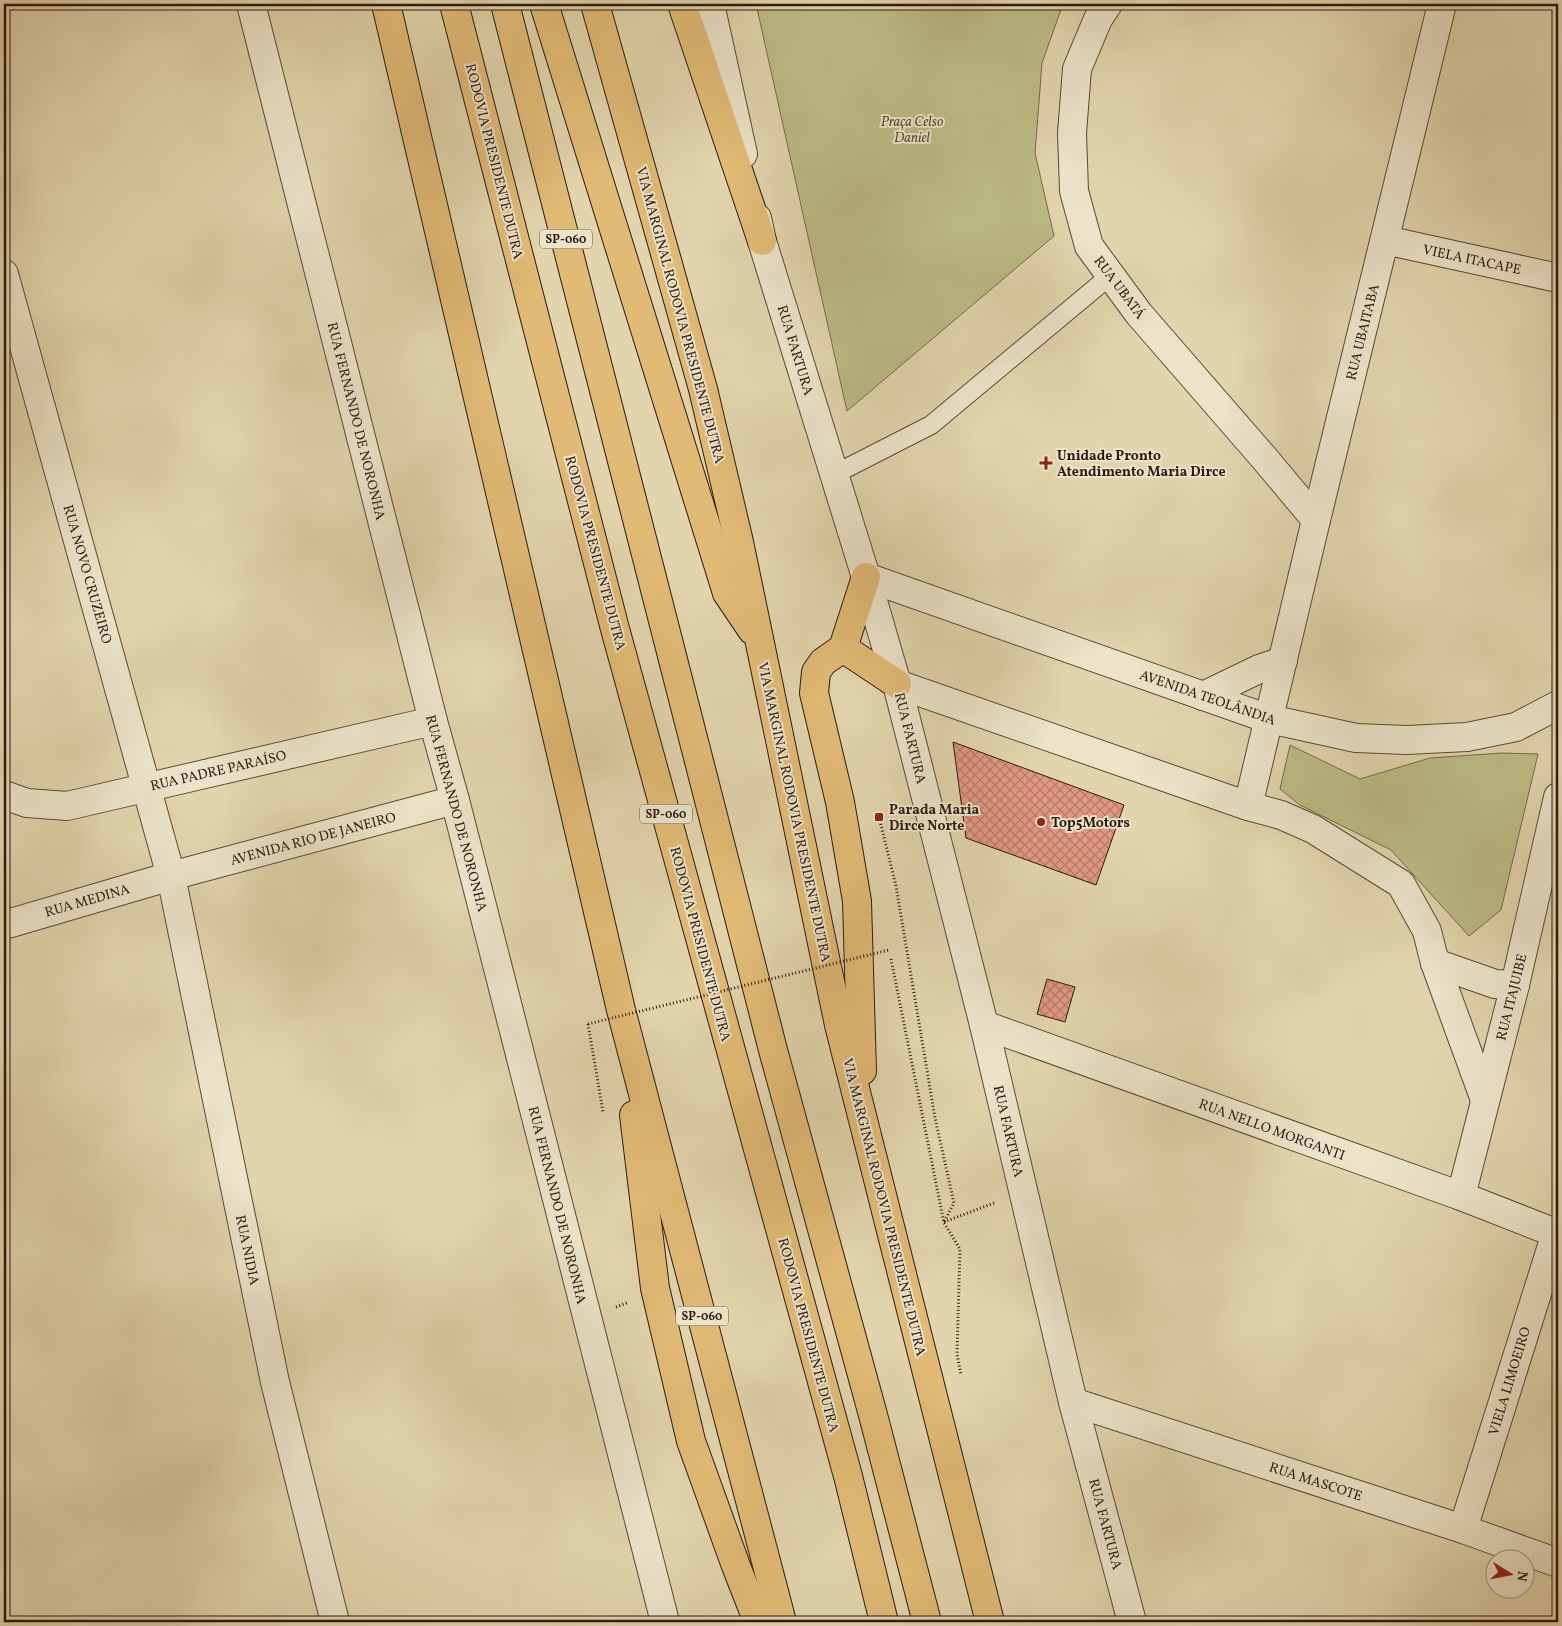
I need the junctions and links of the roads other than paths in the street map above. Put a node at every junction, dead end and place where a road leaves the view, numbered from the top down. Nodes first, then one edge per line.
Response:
1 (251, 4) edge
2 (386, 4) edge
3 (454, 4) edge
4 (505, 4) edge
5 (544, 4) edge
6 (595, 4) edge
7 (682, 4) edge
8 (710, 4) edge
9 (1108, 4) edge
10 (1442, 4) edge
11 (1385, 240) junction
12 (762, 241) junction
13 (4, 274) edge
14 (1111, 275) junction
15 (1558, 278) edge
16 (835, 474) junction
17 (1316, 520) junction
18 (866, 577) junction
19 (760, 642) junction
20 (843, 648) junction
21 (1283, 661) junction
22 (897, 684) junction
23 (1203, 696) junction
24 (1558, 705) edge
25 (1268, 720) junction
26 (433, 721) junction
27 (147, 787) junction
28 (4, 795) edge
29 (1558, 797) edge
30 (454, 800) junction
31 (1248, 806) junction
32 (171, 876) junction
33 (4, 924) edge
34 (1435, 963) junction
35 (1515, 985) junction
36 (621, 1010) junction
37 (984, 1025) junction
38 (1485, 1100) junction
39 (864, 1122) junction
40 (1461, 1196) junction
41 (1557, 1233) edge
42 (1073, 1402) junction
43 (1463, 1529) junction
44 (1558, 1563) edge
45 (335, 1622) edge
46 (665, 1622) edge
47 (758, 1622) edge
48 (782, 1622) edge
49 (884, 1622) edge
50 (927, 1622) edge
51 (990, 1622) edge
52 (1132, 1622) edge

1 - 26 street, RUA FERNANDO DE NORONHA
2 - 36 highway, SP-060
3 - 49 highway, RODOVIA PRESIDENTE DUTRA / SP-060
4 - 50 highway, SP-060
5 - 19 highway
6 - 19 highway, VIA MARGINAL RODOVIA PRESIDENTE DUTRA
7 - 12 highway
8 - 12 street, RUA FARTURA
9 - 14 street, RUA UBATÁ
10 - 11 street, RUA UBAITABA
11 - 15 street, VIELA ITACAPE
11 - 17 street, RUA UBAITABA
12 - 16 street, RUA FARTURA
13 - 27 street, RUA NOVO CRUZEIRO
14 - 16 lane
14 - 17 street, RUA UBATÁ
16 - 18 street, RUA FARTURA
17 - 21 street, RUA UBAITABA
18 - 20 highway
18 - 22 street, RUA FARTURA
18 - 23 street, AVENIDA TEOLÂNDIA
19 - 39 highway, VIA MARGINAL RODOVIA PRESIDENTE DUTRA
20 - 22 highway
20 - 39 highway
21 - 23 street
21 - 25 street, RUA UBAITABA
22 - 31 street
22 - 37 street, RUA FARTURA
23 - 25 street, AVENIDA TEOLÂNDIA
24 - 25 street, AVENIDA TEOLÂNDIA
25 - 31 street, RUA UBAITABA
26 - 27 street, RUA PADRE PARAÍSO
26 - 30 street, RUA FERNANDO DE NORONHA
27 - 28 street, RUA PADRE PARAÍSO
27 - 32 street, RUA NOVO CRUZEIRO
29 - 35 street, RUA ITAJUIBE
30 - 32 street, AVENIDA RIO DE JANEIRO
30 - 46 street, RUA FERNANDO DE NORONHA
31 - 34 street
32 - 33 street, RUA MEDINA
32 - 45 street, RUA NIDIA
34 - 35 street
34 - 38 street
35 - 38 street, RUA ITAJUIBE
36 - 47 highway
36 - 48 highway, SP-060
37 - 40 street, RUA NELLO MORGANTI
37 - 42 street, RUA FARTURA
38 - 40 street, RUA ITAJUIBE
39 - 51 highway, VIA MARGINAL RODOVIA PRESIDENTE DUTRA
40 - 41 street, RUA NELLO MORGANTI
41 - 43 street, VIELA LIMOEIRO
42 - 43 street, RUA MASCOTE
42 - 52 street, RUA FARTURA
43 - 44 street, RUA MASCOTE

